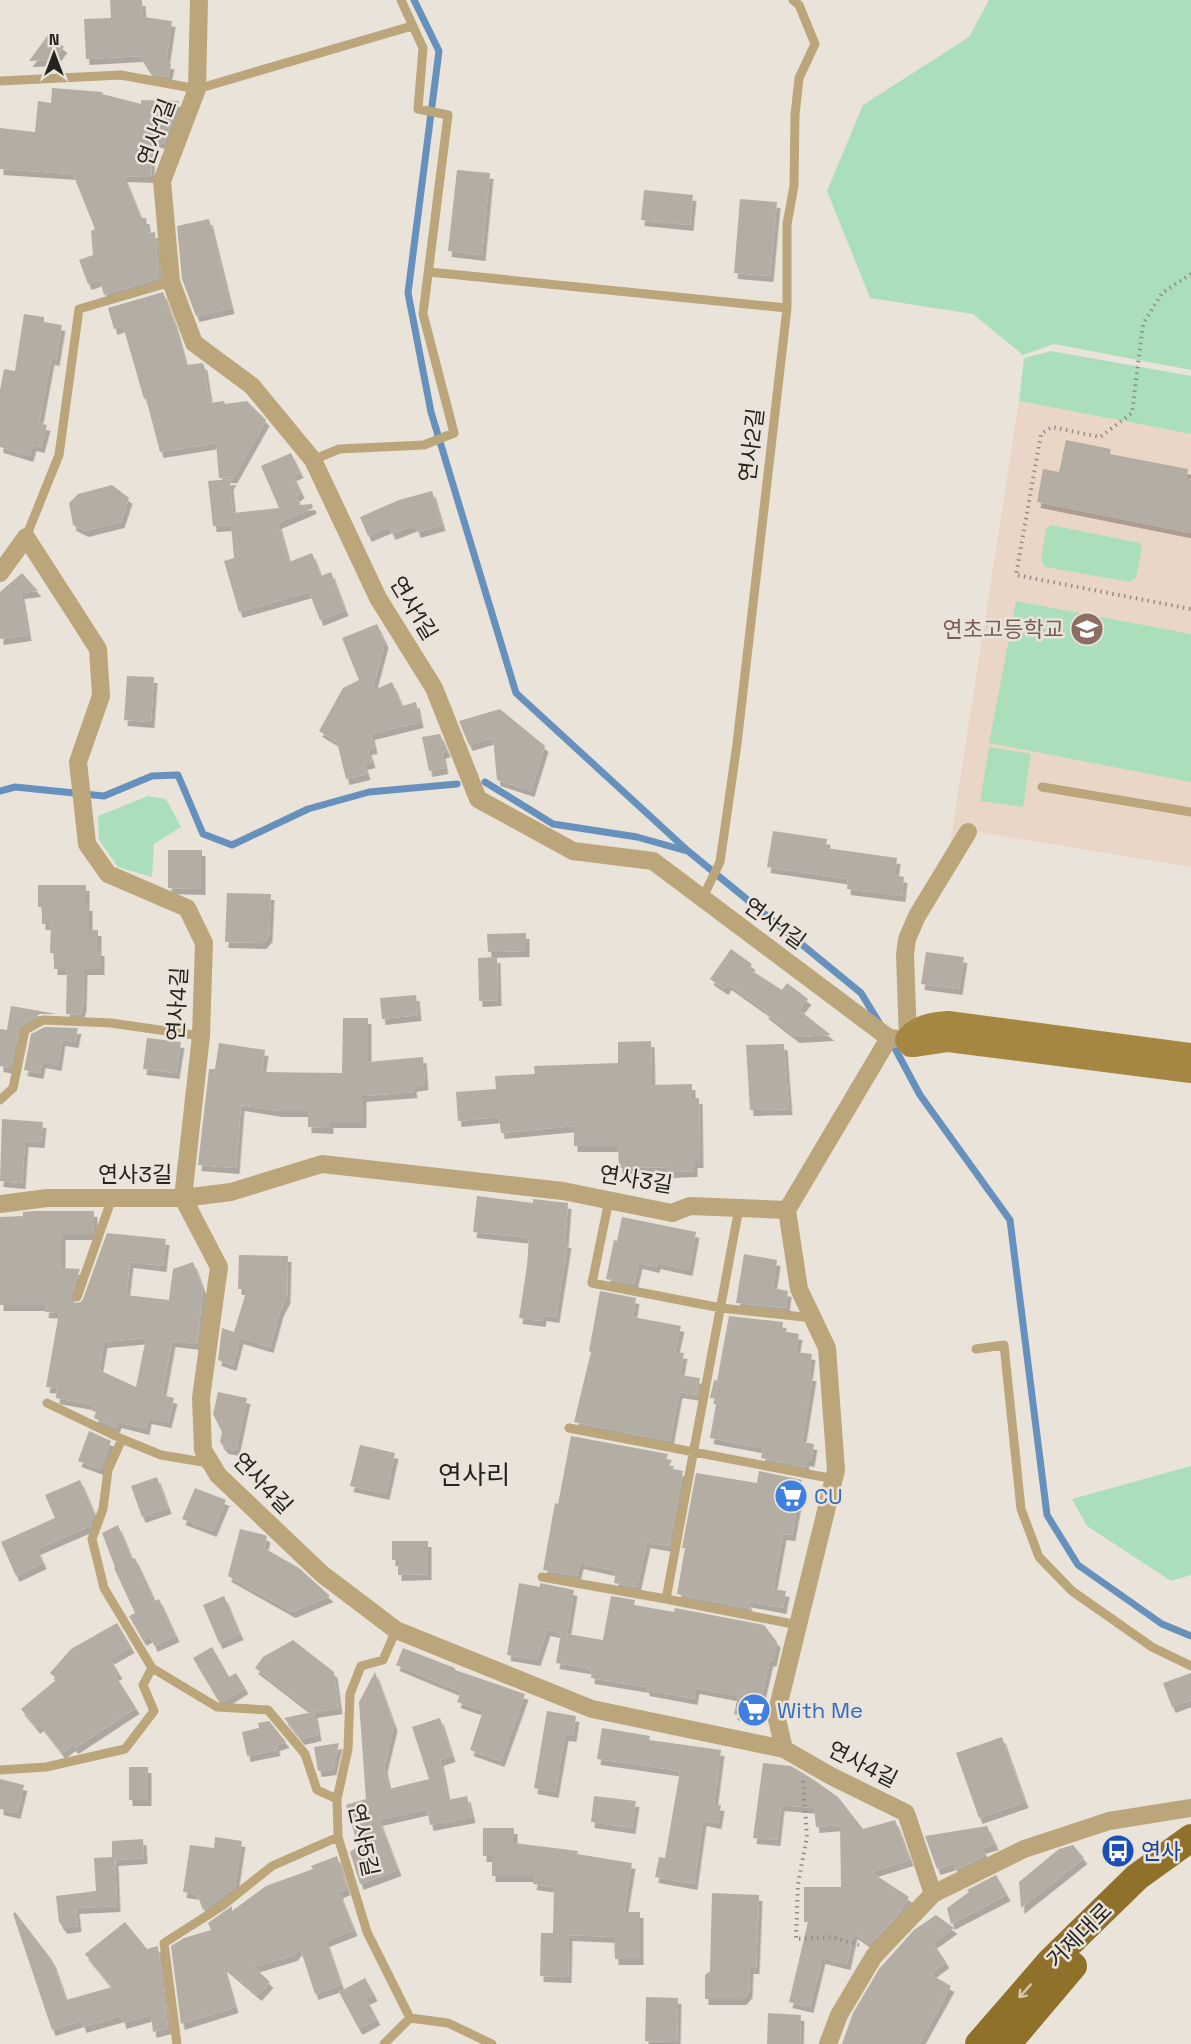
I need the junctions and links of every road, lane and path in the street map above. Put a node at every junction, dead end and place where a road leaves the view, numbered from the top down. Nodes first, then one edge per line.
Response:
1 (199, 0) edge
2 (401, 0) edge
3 (793, 0) edge
4 (412, 26) junction
5 (0, 81) edge
6 (197, 89) junction
7 (429, 272) junction
8 (1191, 274) edge
9 (171, 282) junction
10 (787, 308) junction
11 (313, 460) junction
12 (26, 537) junction
13 (0, 573) edge
14 (1191, 609) edge
15 (1042, 787) dead end
16 (1191, 812) edge
17 (968, 832) dead end
18 (702, 899) junction
19 (201, 1036) junction
20 (898, 1039) junction
21 (1191, 1056) edge
22 (1191, 1070) edge
23 (0, 1100) edge
24 (112, 1198) junction
25 (183, 1198) junction
26 (609, 1200) junction
27 (0, 1204) edge
28 (739, 1208) junction
29 (787, 1210) junction
30 (77, 1298) dead end
31 (721, 1308) junction
32 (813, 1318) junction
33 (976, 1349) dead end
34 (48, 1403) dead end
35 (569, 1428) dead end
36 (122, 1439) junction
37 (694, 1451) junction
38 (211, 1463) junction
39 (834, 1479) junction
40 (542, 1577) dead end
41 (666, 1599) junction
42 (798, 1625) junction
43 (396, 1630) junction
44 (1191, 1666) edge
45 (152, 1668) junction
46 (784, 1749) junction
47 (802, 1759) junction
48 (0, 1770) edge
49 (337, 1799) junction
50 (1191, 1808) edge
51 (338, 1837) junction
52 (1191, 1838) edge
53 (1191, 1861) edge
54 (933, 1894) junction
55 (874, 1956) junction
56 (410, 2018) junction
57 (1008, 2043) edge
58 (177, 2044) edge
59 (384, 2044) edge
60 (492, 2044) edge
61 (828, 2044) edge
62 (979, 2044) edge

1 - 6 street, 연사1길
2 - 4 lane
3 - 10 lane, 연사2길
4 - 6 lane
4 - 7 lane
5 - 6 lane
6 - 9 street, 연사1길
7 - 10 lane
7 - 11 lane
8 - 14 path
9 - 11 street, 연사1길
9 - 12 lane
10 - 18 lane, 연사2길
11 - 18 street, 연사1길
12 - 13 street
12 - 19 street, 연사4길
15 - 16 lane
17 - 20 street
18 - 20 street, 연사1길
19 - 23 lane
19 - 25 street, 연사4길
20 - 21 street
20 - 22 street
20 - 29 street
24 - 25 street, 연사3길
24 - 27 street, 연사3길
24 - 30 lane
25 - 26 street, 연사3길
25 - 38 street, 연사4길
26 - 28 street, 연사3길
26 - 31 lane
28 - 29 street, 연사3길
28 - 31 lane
29 - 32 street
31 - 32 lane
31 - 37 lane
32 - 39 street
33 - 44 lane
34 - 36 lane
35 - 37 lane
36 - 38 lane
36 - 45 lane
37 - 39 lane
37 - 41 lane
38 - 43 street, 연사4길
39 - 42 street
40 - 41 lane
41 - 42 lane
42 - 46 street
43 - 46 street, 연사4길
43 - 49 lane
45 - 48 lane
45 - 49 lane, 연사5길
46 - 47 street, 연사4길
47 - 54 street, 연사4길
47 - 55 path
49 - 51 lane, 연사5길
50 - 54 street
51 - 56 lane, 연사5길
51 - 58 lane
52 -> 62 main road, 거제대로
53 - 57 main road, 거제대로
54 - 55 street
55 - 61 street
56 - 59 lane
56 - 60 lane

